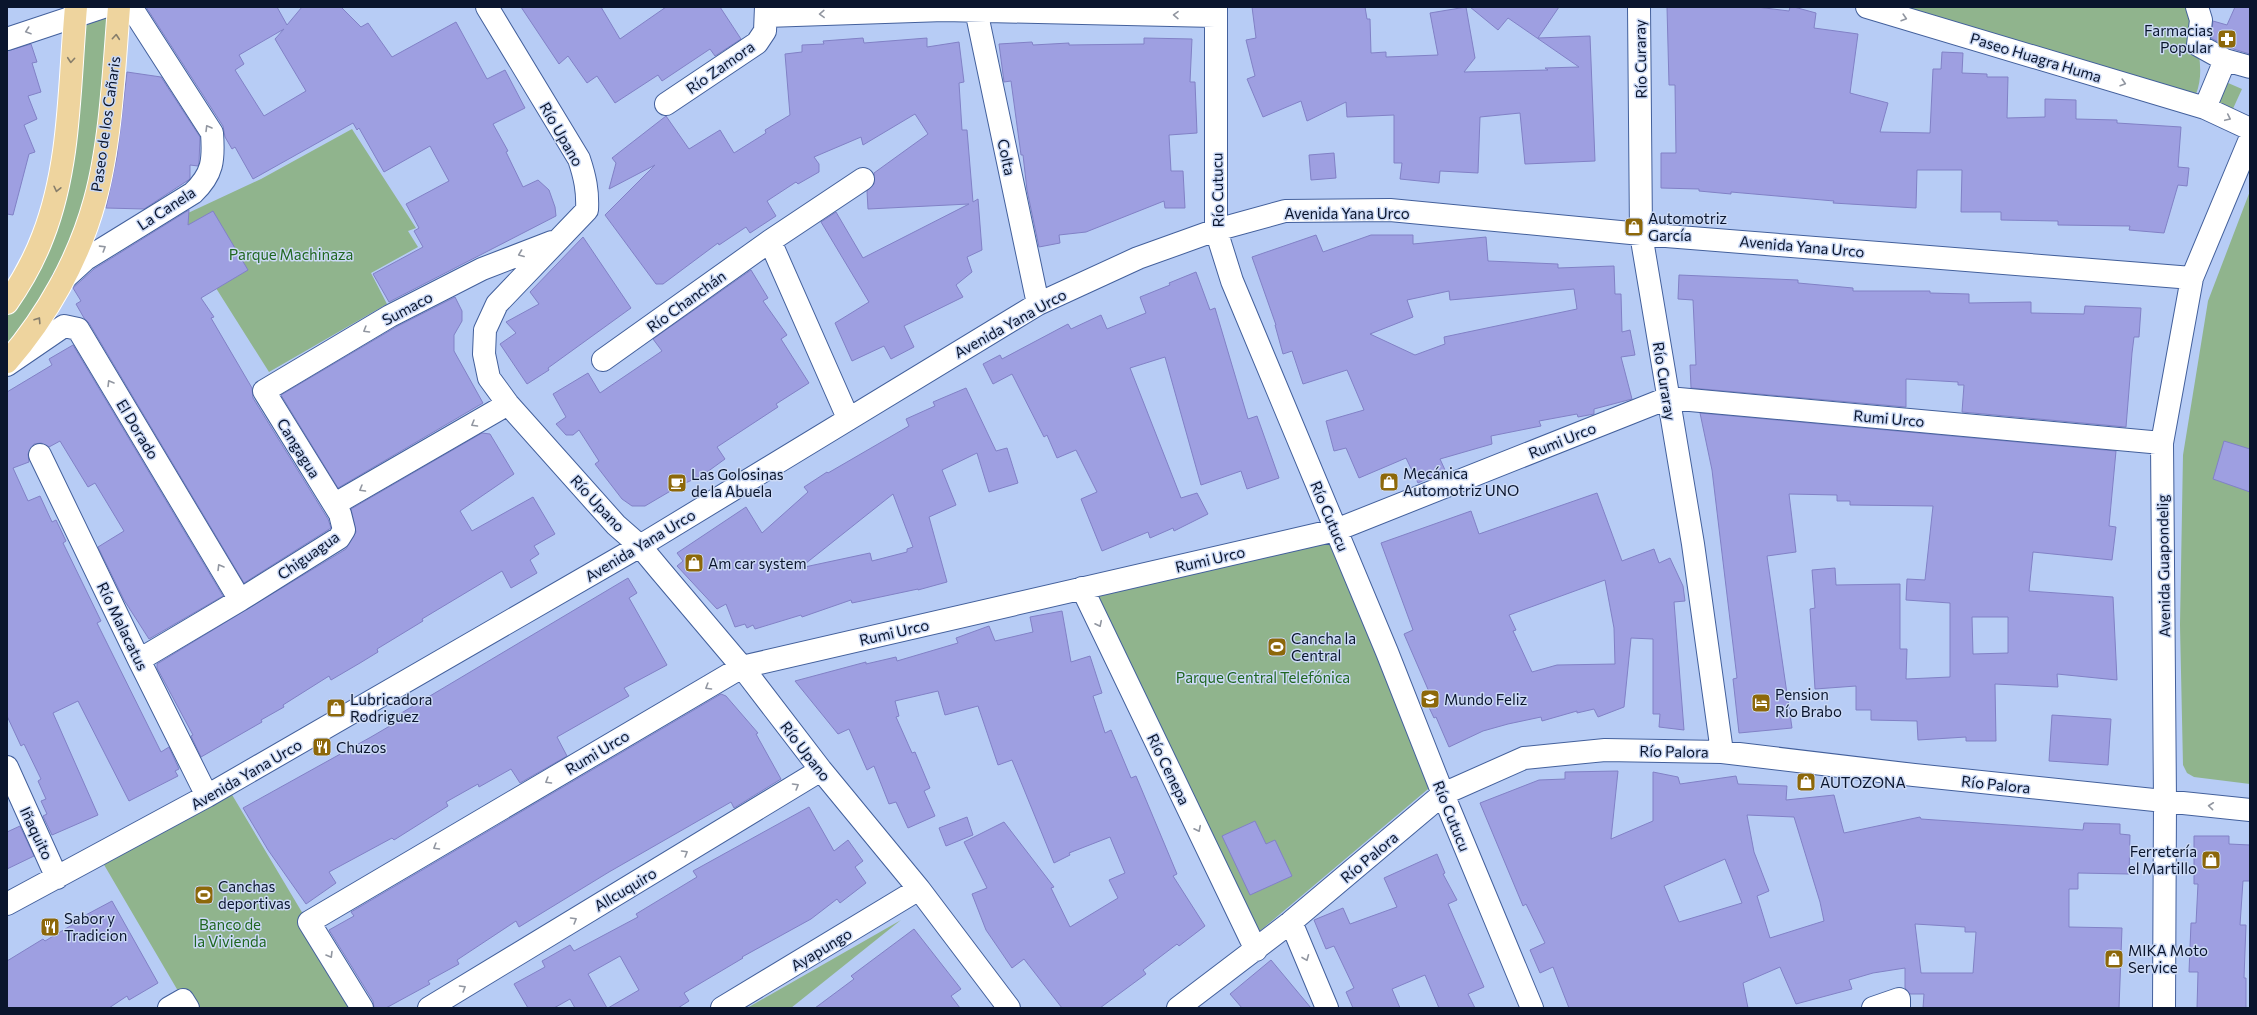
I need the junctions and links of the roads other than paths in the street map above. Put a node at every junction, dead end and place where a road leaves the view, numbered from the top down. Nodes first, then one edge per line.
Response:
1 (103, 7) edge
2 (119, 7) edge
3 (131, 7) edge
4 (486, 7) edge
5 (1867, 7) edge
6 (2197, 7) edge
7 (944, 9) edge
8 (976, 10) junction
9 (1637, 10) edge
10 (76, 11) edge
11 (1215, 11) edge
12 (766, 12) edge
13 (7, 39) edge
14 (2225, 60) junction
15 (2250, 68) edge
16 (666, 104) dead end
17 (2205, 108) junction
18 (2250, 129) edge
19 (2250, 139) edge
20 (863, 179) dead end
21 (1216, 230) junction
22 (1641, 234) junction
23 (557, 240) junction
24 (770, 241) junction
25 (2192, 278) junction
26 (62, 281) junction
27 (7, 303) edge
28 (1038, 304) junction
29 (603, 360) dead end
30 (7, 363) edge
31 (264, 391) joint
32 (1668, 398) junction
33 (508, 404) junction
34 (848, 418) junction
35 (2162, 443) junction
36 (40, 455) dead end
37 (335, 504) junction
38 (1336, 530) junction
39 (640, 546) junction
40 (1082, 588) junction
41 (240, 600) junction
42 (139, 660) junction
43 (742, 667) junction
44 (1722, 752) junction
45 (7, 767) edge
46 (821, 770) junction
47 (1443, 794) junction
48 (207, 796) junction
49 (2165, 801) junction
50 (2250, 810) edge
51 (58, 878) junction
52 (919, 889) junction
53 (7, 904) edge
54 (1291, 922) junction
55 (1256, 950) junction
56 (362, 1008) edge
57 (429, 1008) edge
58 (722, 1008) edge
59 (1010, 1008) edge
60 (1178, 1008) edge
61 (1327, 1008) edge
62 (1532, 1008) edge
63 (1873, 1008) edge
64 (1899, 1008) edge
65 (2164, 1008) edge

1 - 10 street
26 -> 2 main road, Paseo de los Cañaris
26 -> 3 street, La Canela
4 - 23 street, Río Upano
5 -> 17 street, Paseo Huagra Huma
6 - 14 street
7 - 8 street, Río Zamora
7 -> 12 street, Río Zamora
11 -> 8 street, Río Zamora
8 - 28 street, Colta
9 - 22 street, Río Curaray
10 -> 13 street
10 -> 27 main road
11 - 21 street, Río Cutucu
12 - 16 street, Río Zamora
14 - 15 street
14 - 17 street
17 -> 18 street, Paseo Huagra Huma
19 - 25 street, Avenida Guapondelig
20 - 24 street, Río Chanchán
21 - 22 street, Avenida Yana Urco
21 - 28 street, Avenida Yana Urco
21 - 38 street, Río Cutucu
22 - 25 street, Avenida Yana Urco
22 - 32 street, Río Curaray
23 -> 31 street, Sumaco
23 - 33 street, Río Upano
24 - 29 street, Río Chanchán
24 - 34 street
25 - 35 street, Avenida Guapondelig
30 -> 26 main road, Paseo de los Cañaris
28 - 34 street, Avenida Yana Urco
41 -> 30 street, El Dorado
31 - 37 street, Cangagua
32 - 35 street, Rumi Urco
32 - 38 street, Rumi Urco
32 - 44 street, Río Curaray
33 -> 37 street
33 - 39 street, Río Upano
34 - 39 street, Avenida Yana Urco
35 - 49 street, Avenida Guapondelig
36 - 42 street, Río Malacatus
37 - 41 street, Chiguagua
38 - 40 street, Rumi Urco
38 - 47 street, Río Cutucu
39 - 43 street, Río Upano
39 - 48 street, Avenida Yana Urco
40 - 43 street, Rumi Urco
40 -> 55 street, Río Cenepa
41 - 42 street, Chiguagua
42 - 48 street, Río Malacatus
43 - 46 street, Río Upano
43 -> 56 street, Rumi Urco
44 - 47 street, Río Palora
44 - 49 street, Río Palora
45 - 51 street, Iñaquito
46 - 52 street, Río Upano
57 -> 46 street, Allcuquiro
47 - 54 street, Río Palora
47 - 62 street, Río Cutucu
48 - 51 street, Avenida Yana Urco
50 -> 49 street, Río Palora
49 - 65 street, Avenida Guapondelig
51 - 53 street, Avenida Yana Urco
52 - 58 street, Ayapungo
52 - 59 street, Río Upano
54 - 55 street, Río Palora
54 -> 61 street
55 - 60 street, Río Palora
63 - 64 street

